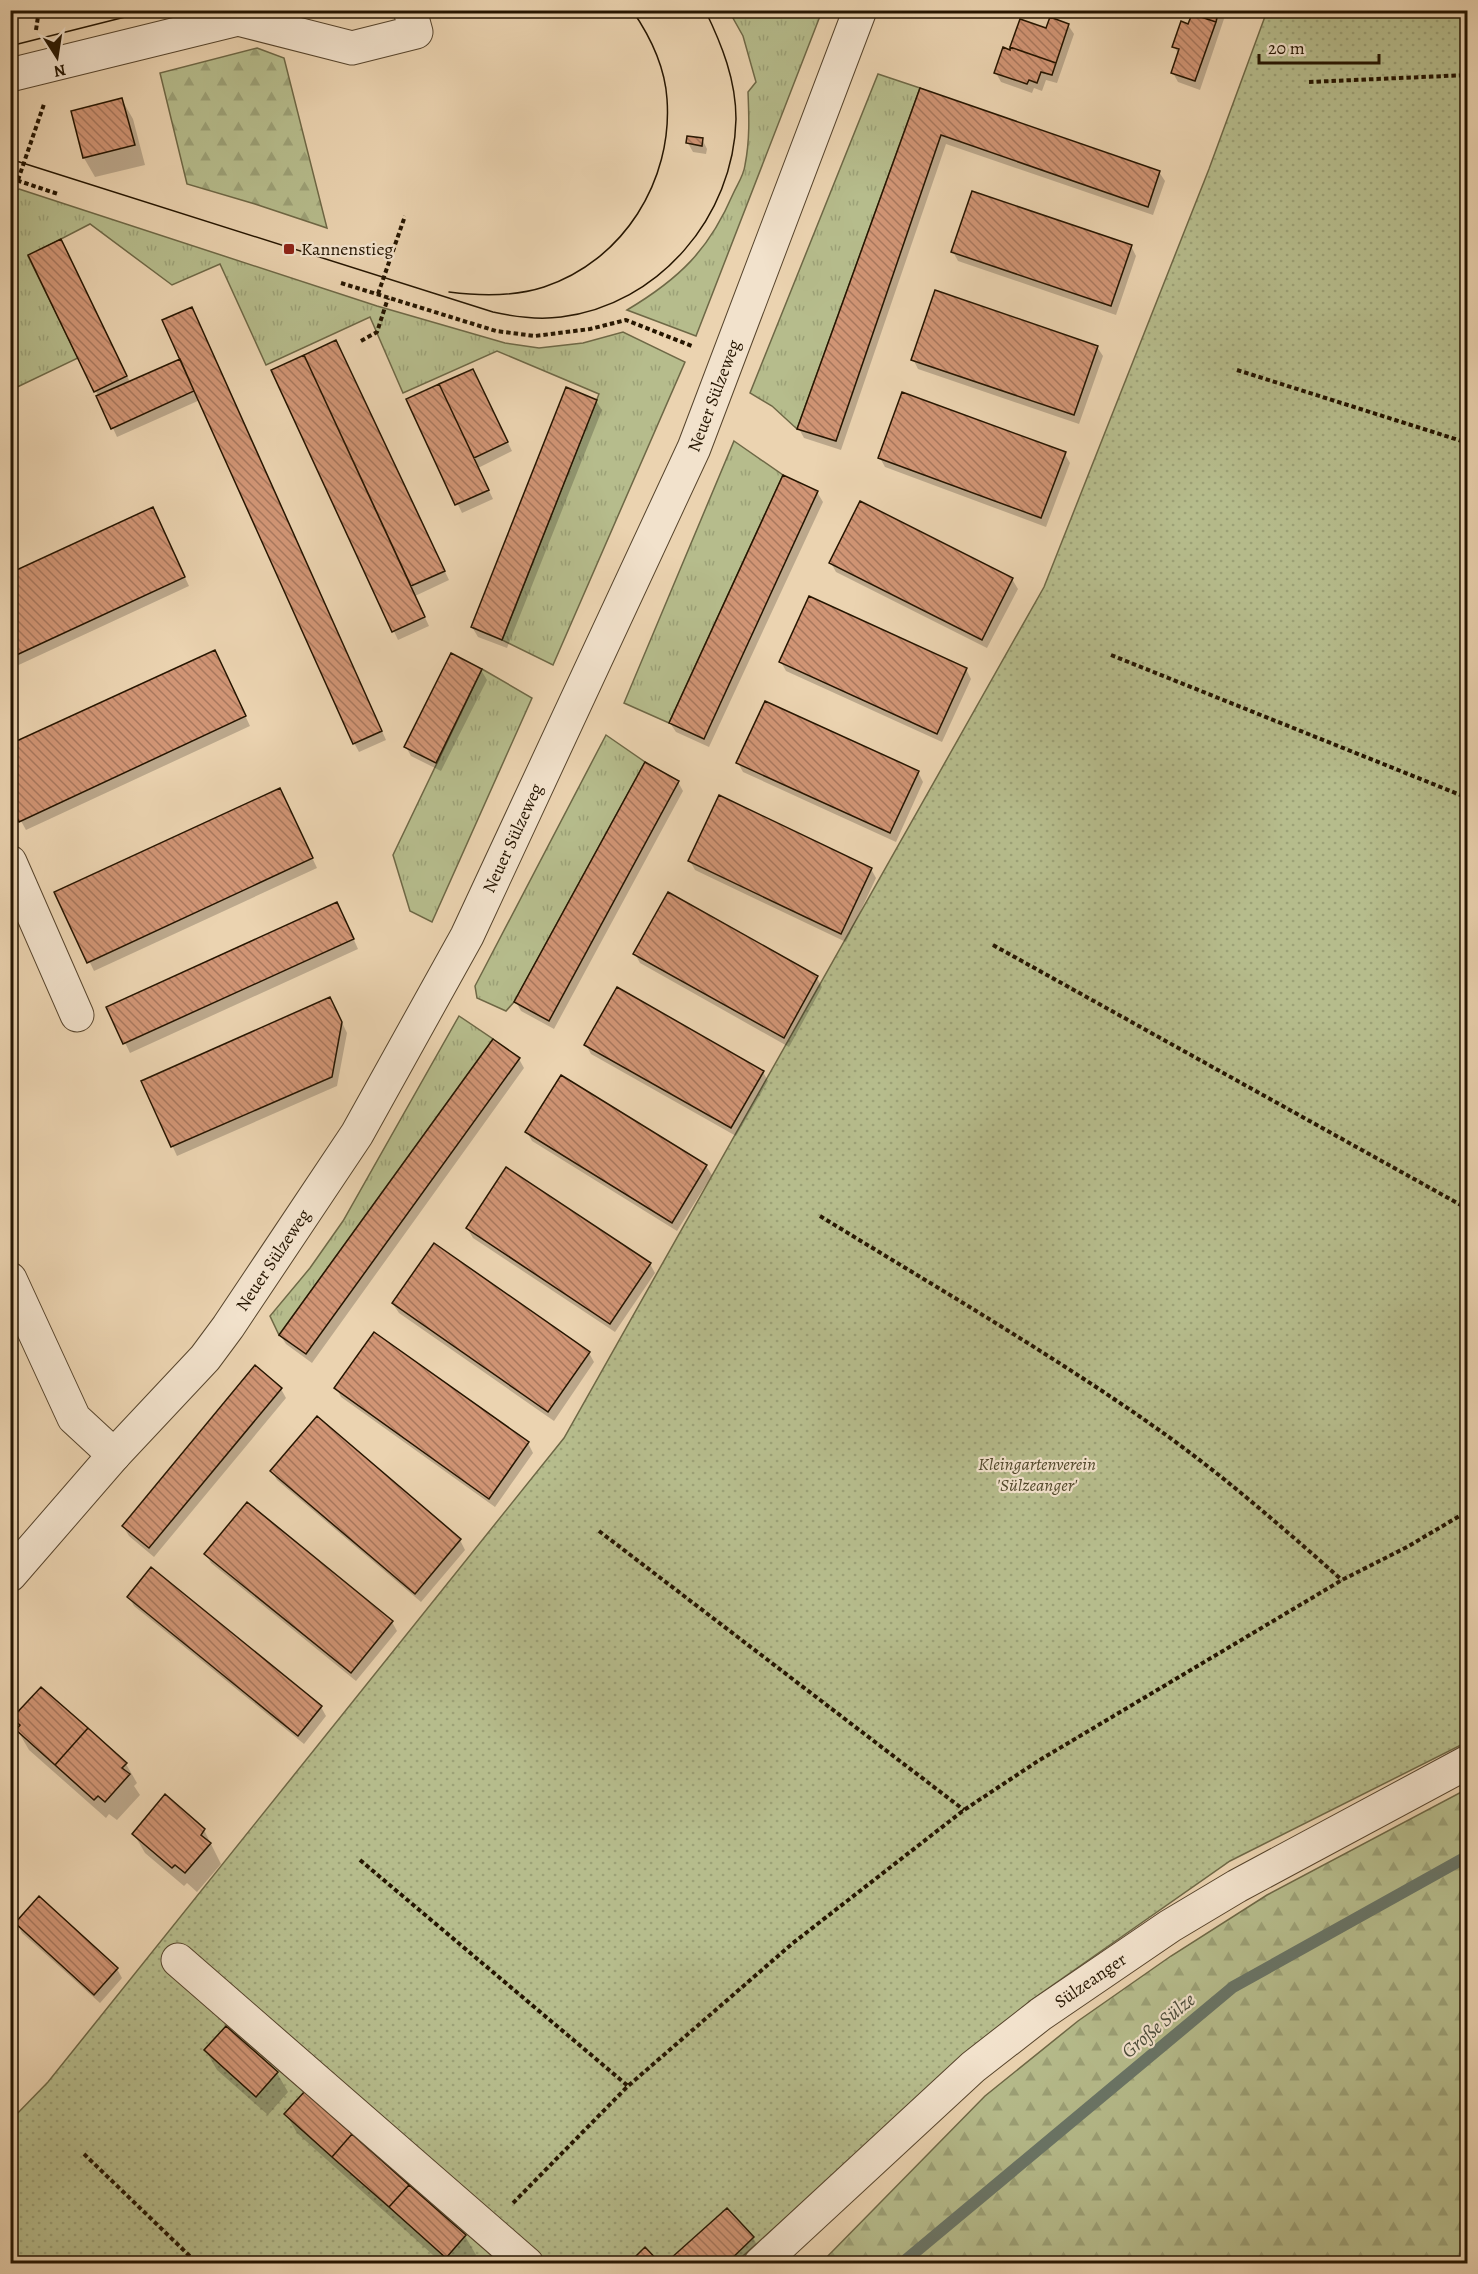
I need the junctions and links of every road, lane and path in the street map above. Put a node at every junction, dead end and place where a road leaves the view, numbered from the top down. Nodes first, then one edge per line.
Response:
1 (410, 10) edge
2 (860, 10) edge
3 (10, 75) edge
4 (1467, 75) edge
5 (1310, 82) dead end
6 (10, 178) edge
7 (58, 194) dead end
8 (405, 216) dead end
9 (341, 283) dead end
10 (378, 294) junction
11 (388, 298) junction
12 (361, 341) dead end
13 (698, 348) dead end
14 (1238, 370) dead end
15 (1467, 443) edge
16 (1111, 655) dead end
17 (1467, 798) edge
18 (10, 862) edge
19 (993, 945) dead end
20 (77, 1015) dead end
21 (1467, 1209) edge
22 (820, 1216) dead end
23 (10, 1279) edge
24 (114, 1455) junction
25 (1467, 1511) edge
26 (599, 1531) dead end
27 (10, 1575) edge
28 (1342, 1580) junction
29 (1467, 1762) edge
30 (964, 1810) junction
31 (360, 1860) dead end
32 (178, 1960) dead end
33 (628, 2086) junction
34 (84, 2154) dead end
35 (488, 2229) junction
36 (198, 2264) edge
37 (527, 2264) edge
38 (760, 2264) edge

1 - 3 street
2 - 24 street, Neuer Sülzeweg
4 - 5 path
6 - 7 path
8 - 10 path
9 - 10 path
10 - 11 path
11 - 12 path
11 - 13 path
14 - 15 path
16 - 17 path
18 - 20 street
19 - 21 path
22 - 28 path
23 - 24 street
24 - 27 street, Neuer Sülzeweg
25 - 28 path
26 - 30 path
28 - 30 path
29 - 38 street, Sülzeanger
30 - 33 path
31 - 33 path
32 - 35 street
33 - 35 path
34 - 36 path
35 - 37 street

